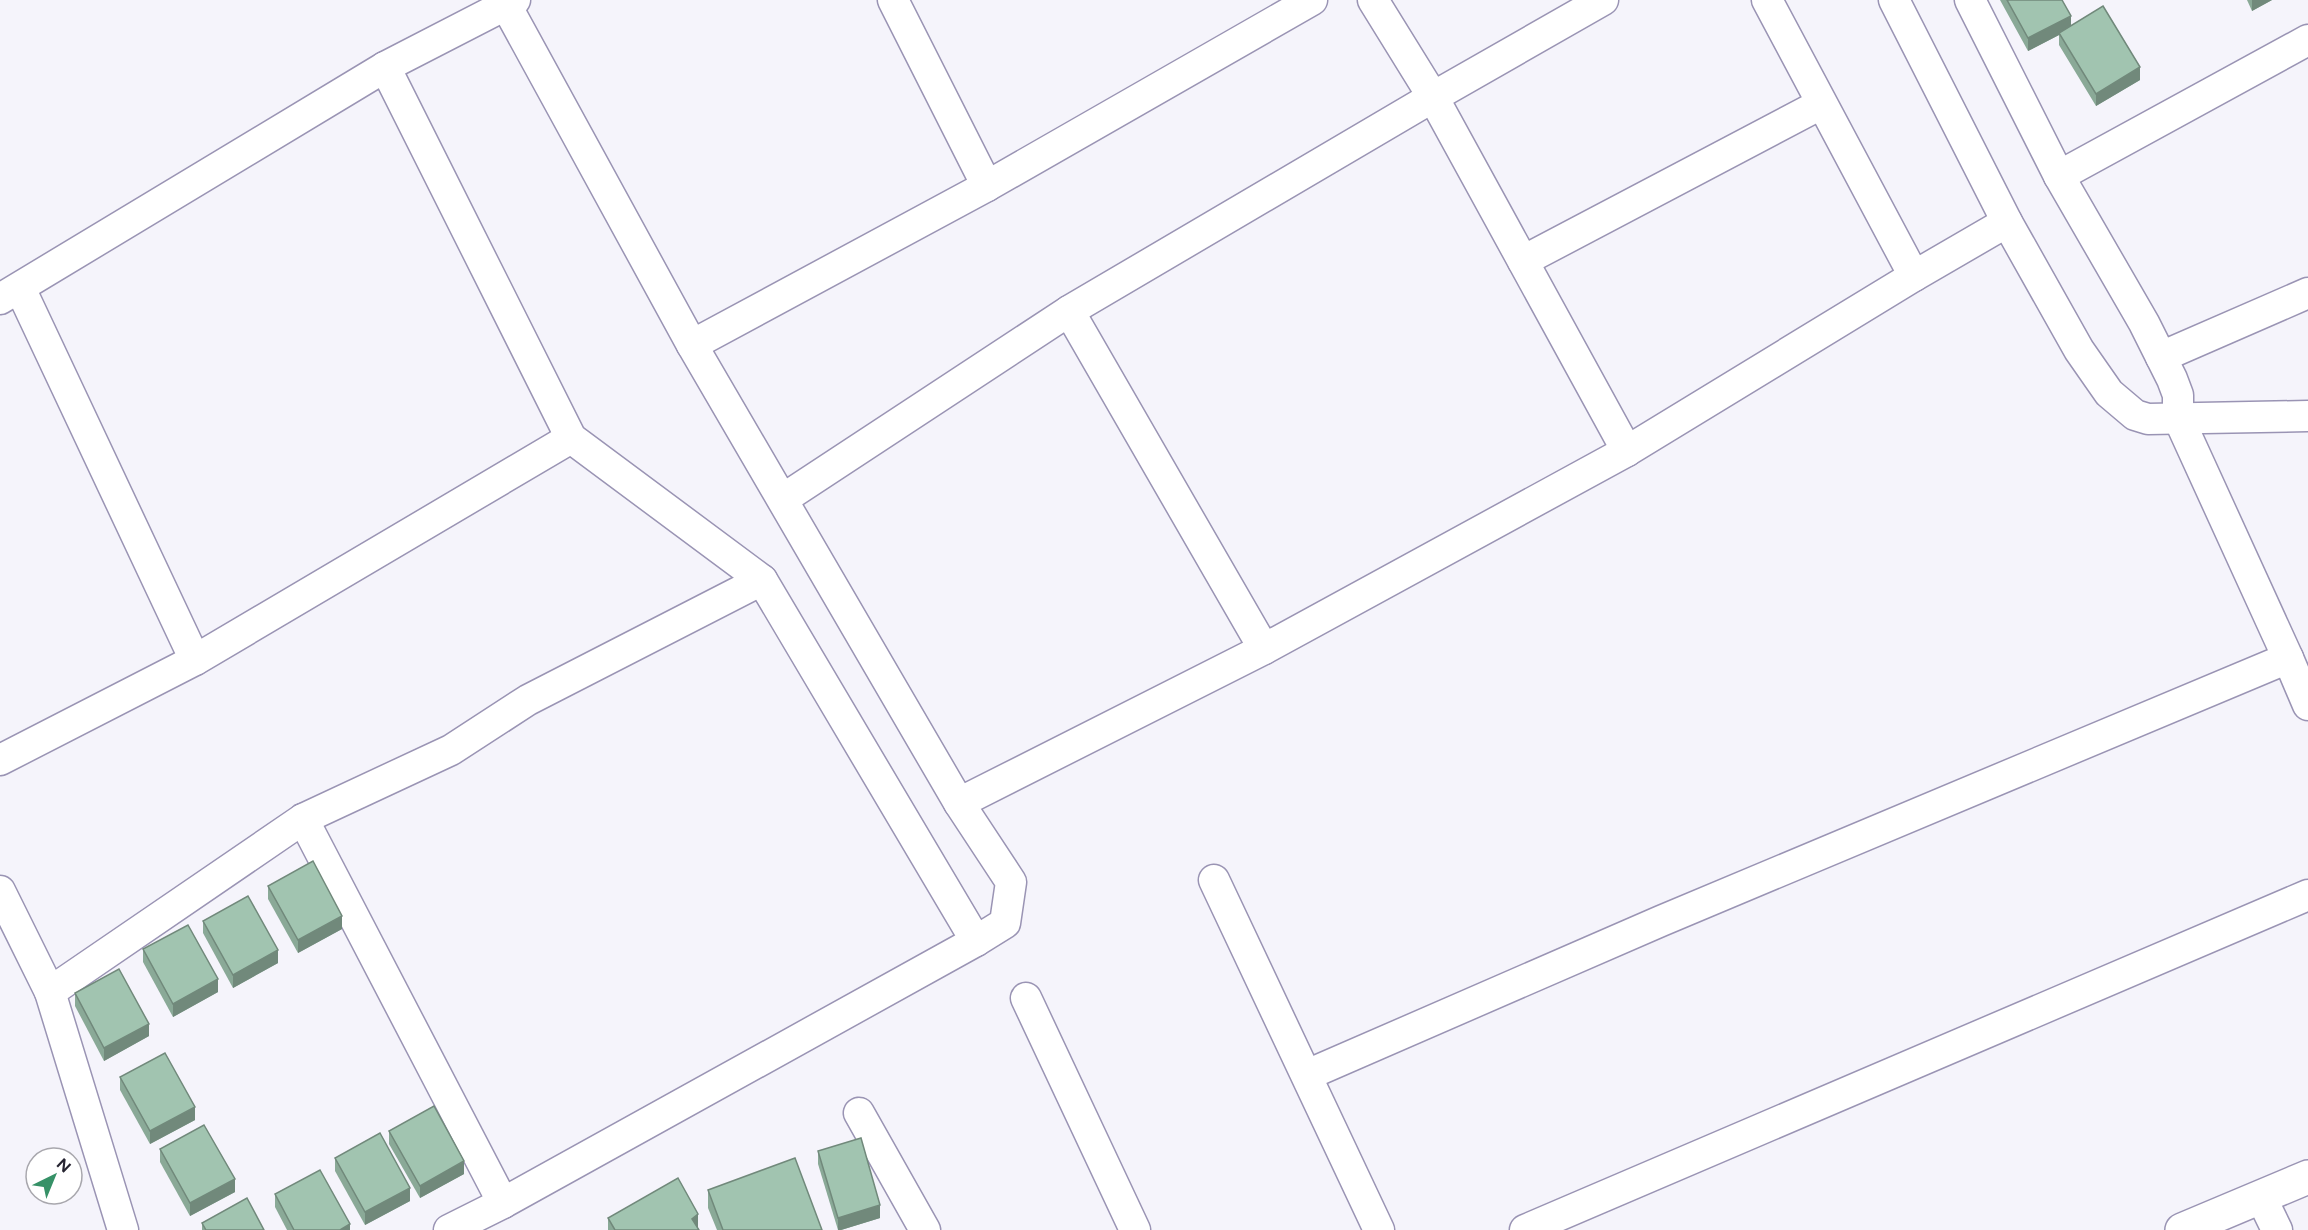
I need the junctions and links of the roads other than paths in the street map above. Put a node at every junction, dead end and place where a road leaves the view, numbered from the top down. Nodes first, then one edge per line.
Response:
1 (893, 0) edge
2 (1312, 0) edge
3 (1373, 0) edge
4 (1603, 0) edge
5 (1767, 0) edge
6 (1894, 0) edge
7 (1970, 0) edge
8 (510, 2) edge
9 (2306, 44) edge
10 (386, 67) junction
11 (1433, 96) junction
12 (1821, 104) junction
13 (2059, 176) junction
14 (987, 186) junction
15 (2007, 222) junction
16 (1523, 261) junction
17 (1914, 276) junction
18 (2308, 293) edge
19 (10, 294) edge
20 (1070, 311) junction
21 (692, 345) junction
22 (2161, 357) junction
23 (2308, 416) edge
24 (2178, 417) junction
25 (571, 438) junction
26 (1628, 451) junction
27 (783, 499) junction
28 (762, 580) junction
29 (1264, 649) junction
30 (2288, 658) junction
31 (195, 660) junction
32 (2308, 705) edge
33 (0, 760) edge
34 (958, 802) junction
35 (303, 819) junction
36 (1214, 880) dead end
37 (0, 891) edge
38 (2308, 895) edge
39 (976, 941) junction
40 (50, 992) junction
41 (1026, 998) dead end
42 (1307, 1075) junction
43 (859, 1113) dead end
44 (2308, 1177) edge
45 (2261, 1197) junction
46 (503, 1203) junction
47 (123, 1230) edge
48 (449, 1230) edge
49 (925, 1230) edge
50 (1136, 1230) edge
51 (1378, 1230) edge
52 (1525, 1230) edge
53 (2182, 1230) edge
54 (2277, 1230) edge

1 - 14 street
2 - 14 street
3 - 11 street
4 - 11 street
5 - 12 street
6 - 15 street
7 - 13 street
8 - 10 street
8 - 21 street
9 - 13 street
10 - 19 street
10 - 25 street
11 - 16 street
11 - 20 street
12 - 16 street
12 - 17 street
13 - 22 street
14 - 21 street
15 - 17 street
15 - 24 street
16 - 26 street
17 - 26 street
18 - 22 street
19 - 31 street
20 - 27 street
20 - 29 street
21 - 27 street
22 - 24 street
23 - 24 street
24 - 30 street
25 - 28 street
25 - 31 street
26 - 29 street
27 - 34 street
28 - 35 street
28 - 39 street
29 - 34 street
30 - 32 street
30 - 42 street
31 - 33 street
34 - 39 street
35 - 40 street
35 - 46 street
36 - 42 street
37 - 40 street
38 - 52 street
39 - 46 street
40 - 47 street
41 - 50 street
42 - 51 street
43 - 49 street
44 - 45 street
45 - 53 street
45 - 54 street
46 - 48 street

